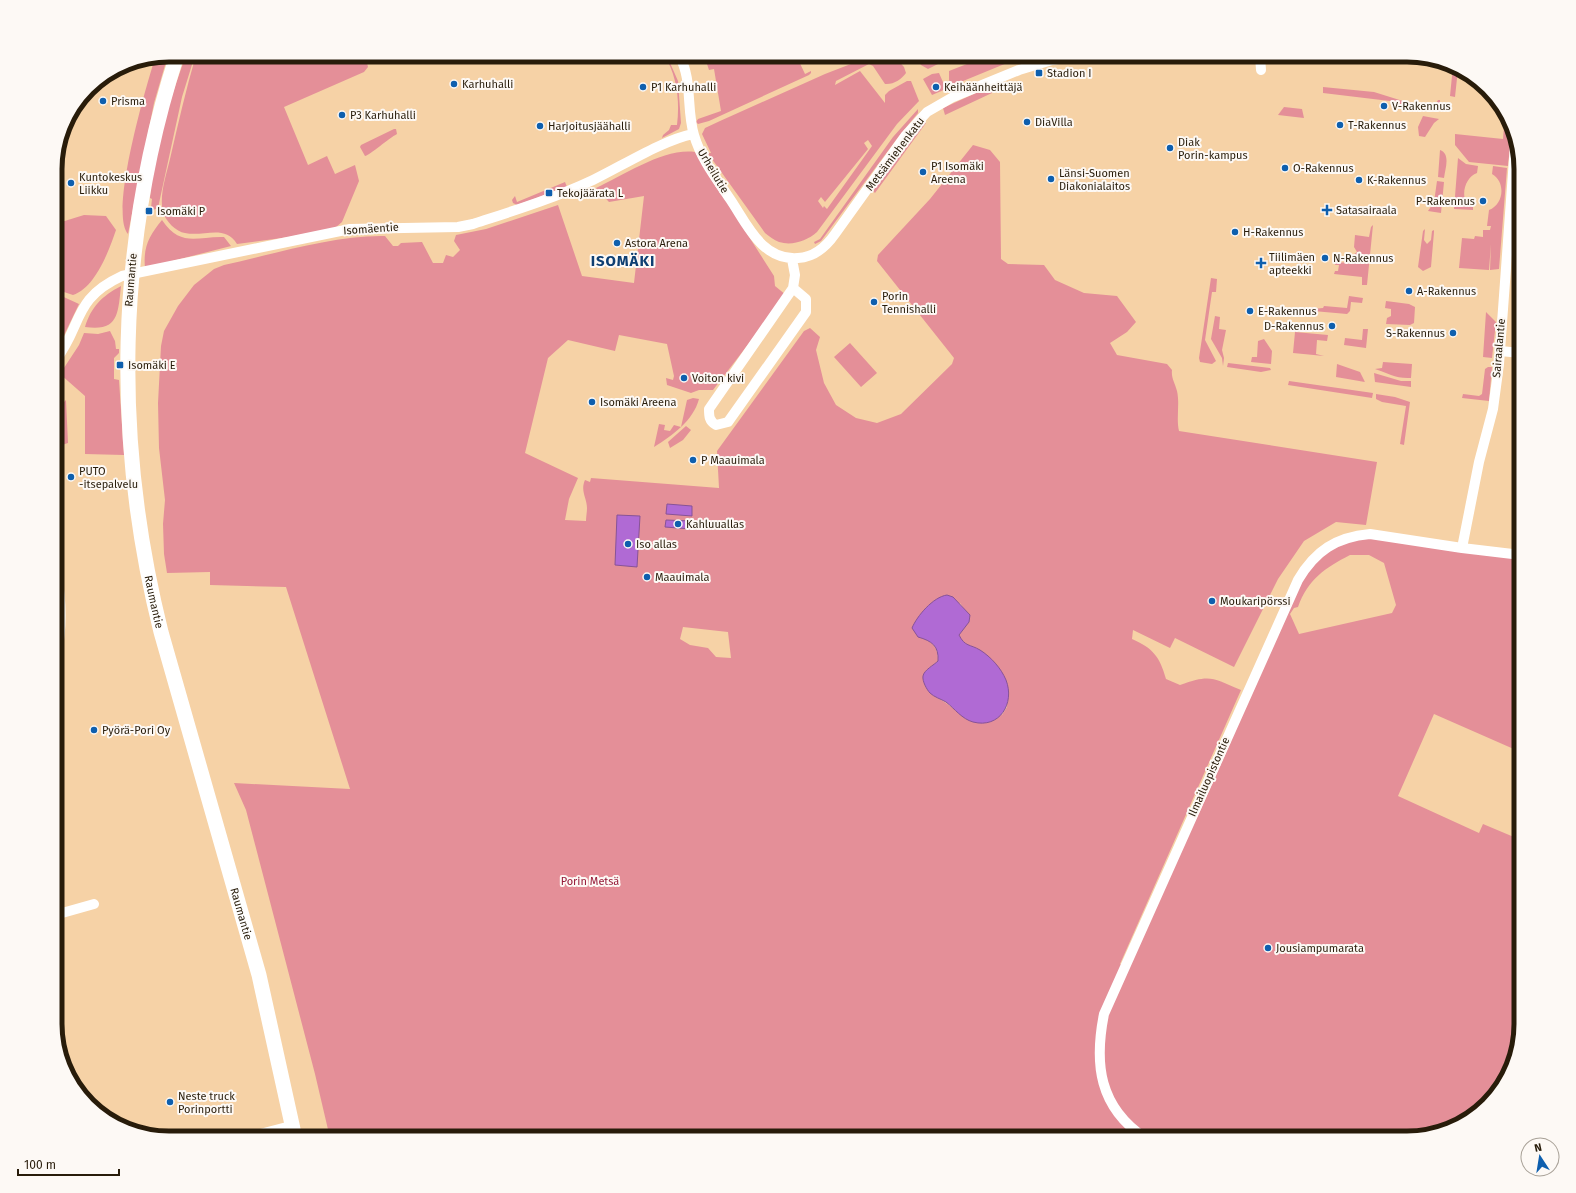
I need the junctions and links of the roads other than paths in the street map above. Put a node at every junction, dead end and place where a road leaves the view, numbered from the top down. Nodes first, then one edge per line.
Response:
1 (175, 62) edge
2 (683, 62) edge
3 (1049, 62) edge
4 (1260, 62) edge
5 (1261, 70) dead end
6 (693, 134) junction
7 (1514, 214) edge
8 (792, 259) junction
9 (793, 288) junction
10 (62, 351) edge
11 (1500, 351) junction
12 (1514, 352) edge
13 (1462, 548) junction
14 (1514, 554) edge
15 (94, 904) dead end
16 (62, 913) edge
17 (294, 1131) edge
18 (1137, 1131) edge

1 - 17 highway, Raumantie
2 - 6 street, Urheilutie
3 - 8 street, Metsämiehenkatu
4 - 5 street
6 - 8 street, Urheilutie
6 - 10 street, Isomäentie
7 - 11 street, Sairaalantie
8 - 9 street
9 - 9 street
11 - 12 street
11 - 13 street, Sairaalantie
13 - 14 street, Ilmailuopistontie
13 - 18 street, Ilmailuopistontie
15 - 16 street

